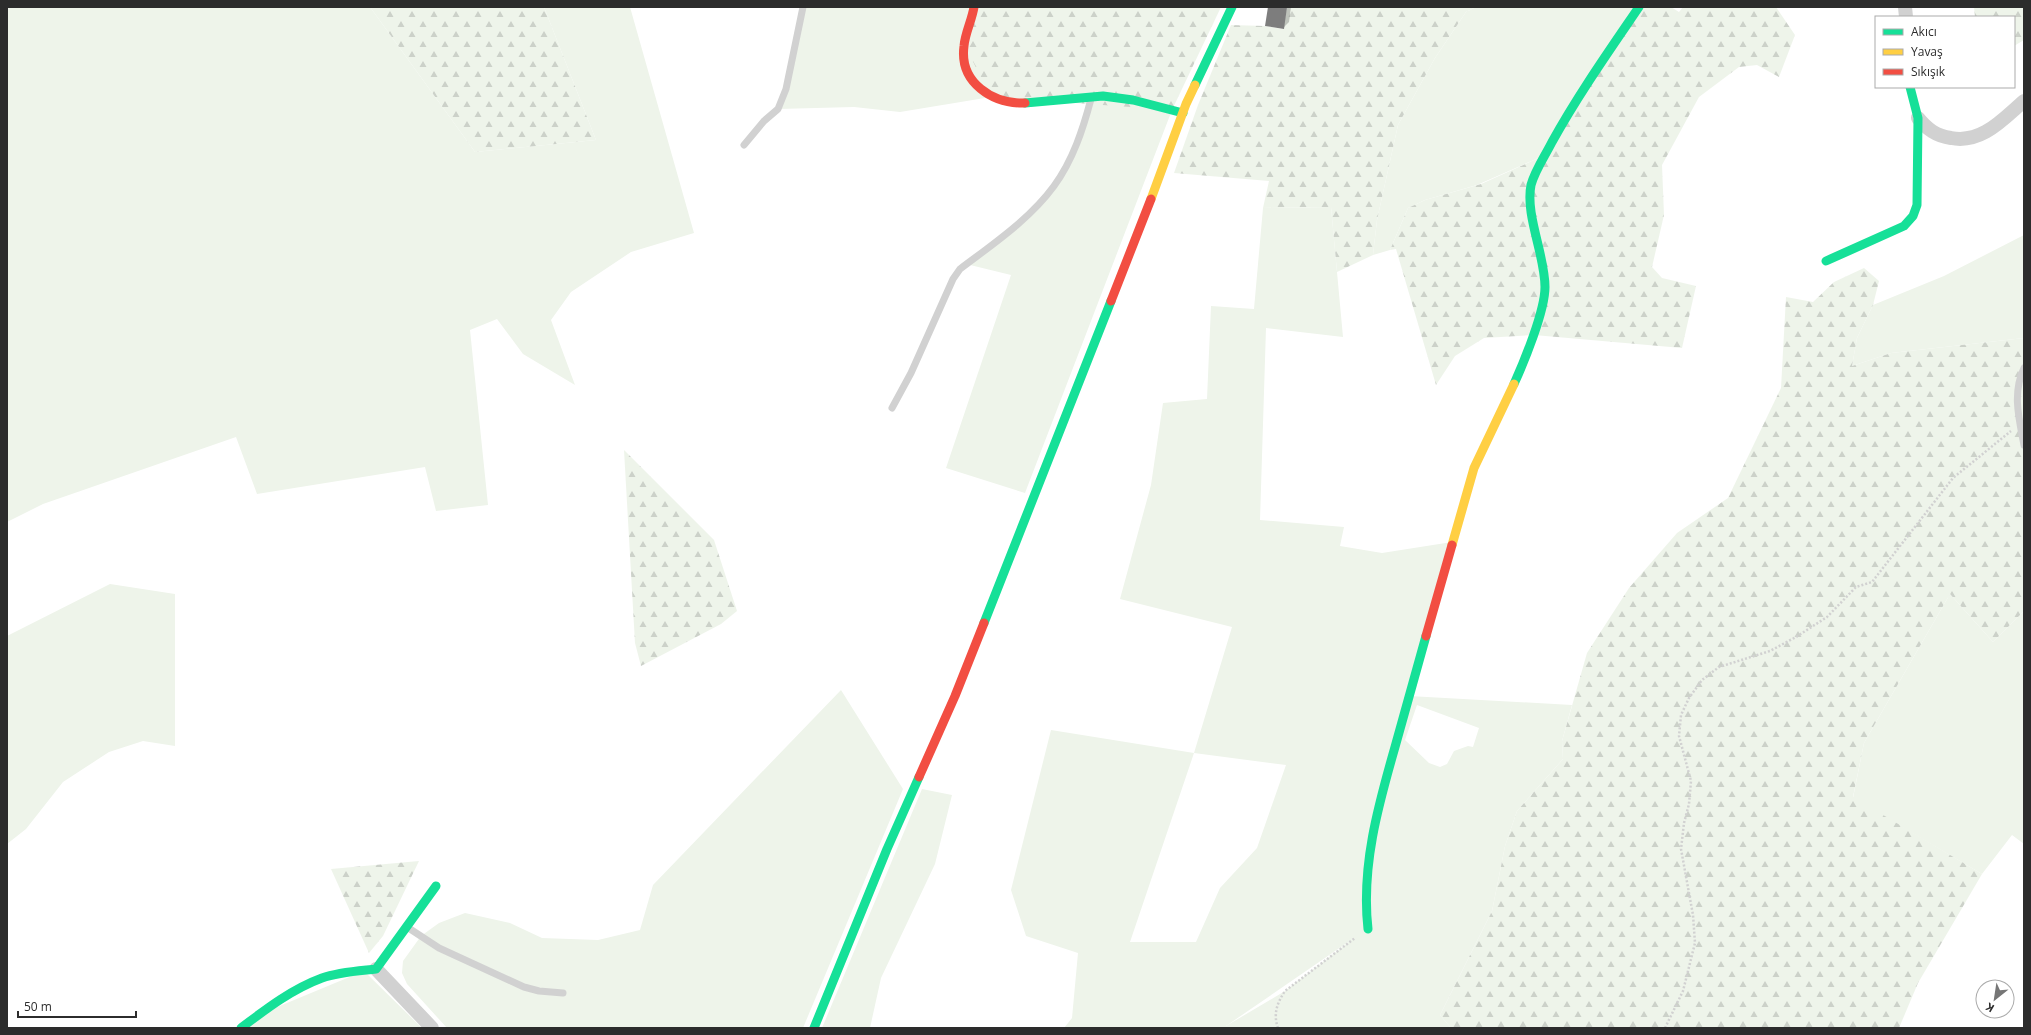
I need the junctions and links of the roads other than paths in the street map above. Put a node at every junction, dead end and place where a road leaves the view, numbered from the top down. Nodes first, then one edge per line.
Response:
1 (802, 7) edge
2 (974, 7) edge
3 (1232, 7) edge
4 (1639, 7) edge
5 (1910, 88) edge
6 (1092, 97) junction
7 (2024, 101) edge
8 (1183, 113) junction
9 (1918, 118) junction
10 (744, 145) dead end
11 (1826, 261) dead end
12 (2024, 368) edge
13 (892, 408) dead end
14 (2024, 445) edge
15 (436, 886) dead end
16 (407, 926) junction
17 (1368, 929) road end
18 (376, 969) junction
19 (563, 993) dead end
20 (241, 1028) edge
21 (432, 1028) edge
22 (814, 1028) edge

1 - 10 lane
2 - 6 street
3 - 8 street
4 - 17 street
5 - 9 street
6 - 8 street
6 - 13 lane
7 - 9 street
8 - 22 street
9 - 11 street
12 - 14 lane
15 - 16 street
16 - 18 street
16 - 19 lane
18 - 20 street
18 - 21 street

